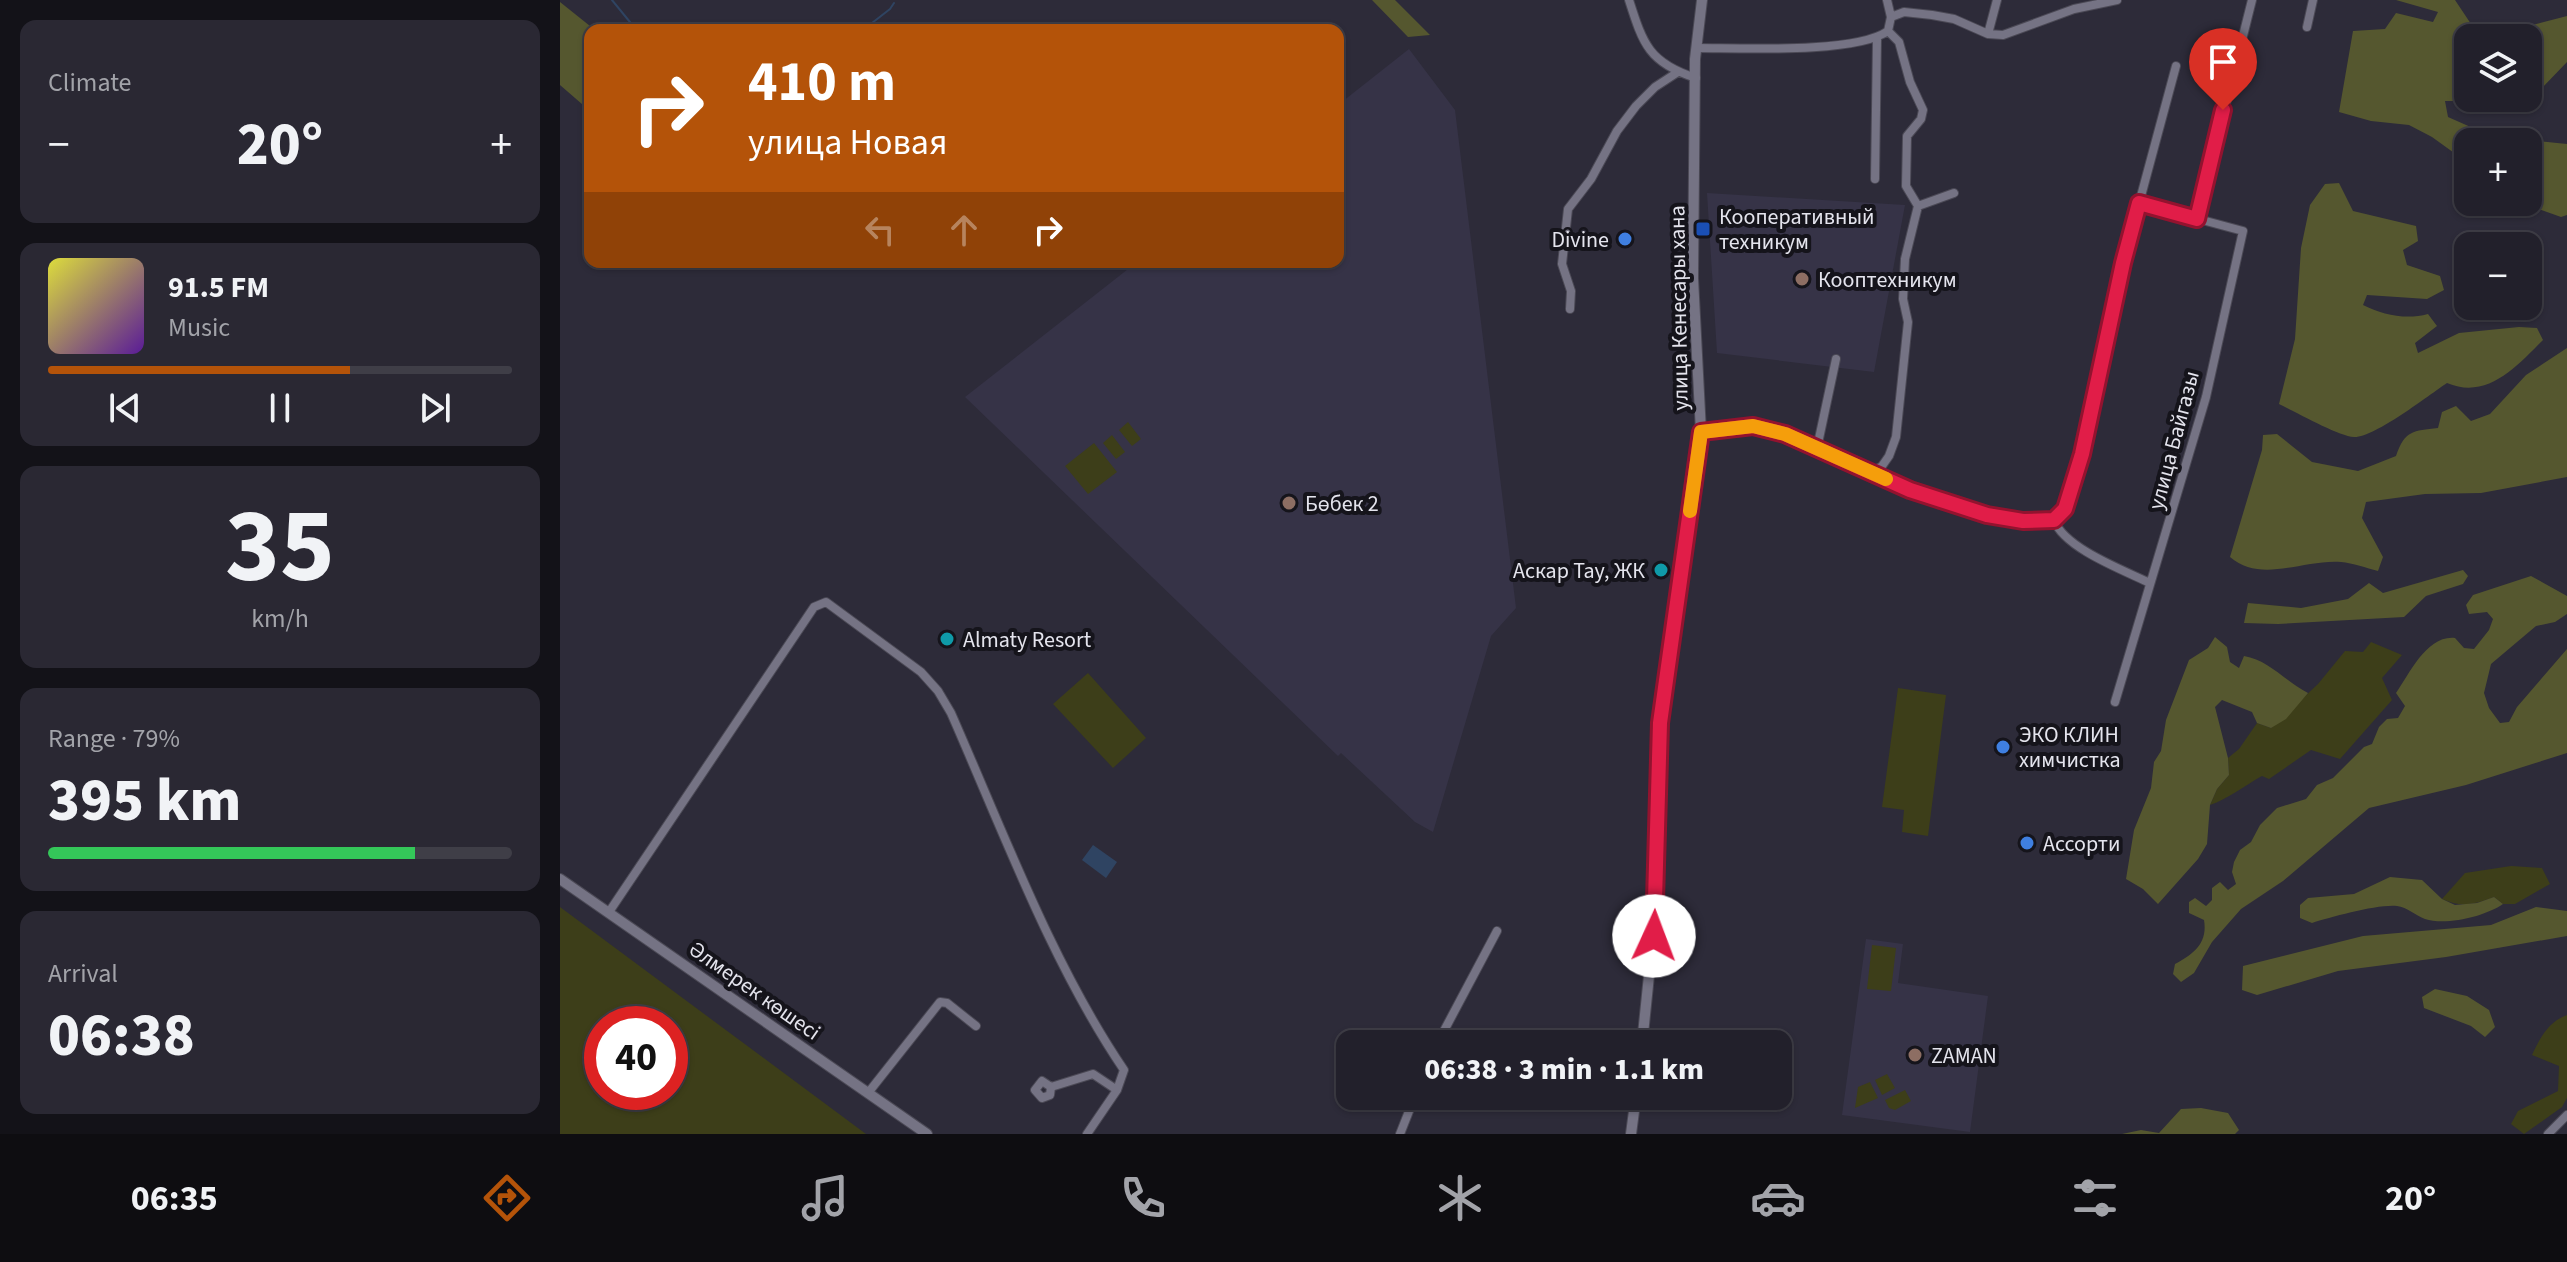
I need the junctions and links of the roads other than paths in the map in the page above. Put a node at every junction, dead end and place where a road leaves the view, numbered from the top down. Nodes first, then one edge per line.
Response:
1 (1629, 0) edge
2 (1702, 0) edge
3 (1887, 0) edge
4 (1997, 0) edge
5 (2117, 0) edge
6 (2252, 0) edge
7 (2313, 0) edge
8 (1891, 17) junction
9 (2307, 27) dead end
10 (1888, 31) junction
11 (1988, 34) junction
12 (1877, 39) junction
13 (1697, 48) junction
14 (2176, 66) dead end
15 (1678, 72) junction
16 (1696, 78) junction
17 (1875, 179) dead end
18 (1954, 193) dead end
19 (2139, 203) junction
20 (1918, 206) junction
21 (2197, 219) junction
22 (1570, 309) dead end
23 (1836, 359) dead end
24 (1701, 432) junction
25 (1817, 448) junction
26 (1871, 473) junction
27 (2054, 520) junction
28 (2150, 583) junction
29 (2115, 702) dead end
30 (560, 879) edge
31 (609, 912) junction
32 (1497, 931) dead end
33 (976, 1026) dead end
34 (1444, 1030) edge
35 (1643, 1030) edge
36 (1051, 1087) dead end
37 (1117, 1090) junction
38 (868, 1093) junction
39 (1409, 1110) edge
40 (1634, 1110) edge
41 (2567, 1115) edge
42 (927, 1134) edge
43 (1087, 1134) edge
44 (1400, 1134) edge
45 (1631, 1134) edge
46 (2548, 1134) edge

1 - 15 street
2 - 13 street, улица Кенесары хана
3 - 8 street
4 - 11 street
5 - 11 street
6 - 21 street
7 - 9 street
8 - 10 street
8 - 11 street
10 - 12 street
10 - 20 street
12 - 13 street
12 - 17 street
13 - 16 street, улица Кенесары хана
14 - 19 street
15 - 16 street
15 - 22 street
16 - 24 street, улица Кенесары хана
18 - 20 street
19 - 21 street, улица Байгазы
19 - 27 street
20 - 26 street
21 - 28 street, улица Байгазы
23 - 25 street
24 - 25 street
24 - 35 street, улица Кенесары хана
25 - 26 street
26 - 27 street
27 - 28 street
28 - 29 street, улица Байгазы
30 - 31 street, Әлмерек көшесі
31 - 37 street
31 - 38 street, Әлмерек көшесі
32 - 34 street
33 - 38 street
36 - 37 street
37 - 43 street
38 - 42 street, Әлмерек көшесі
39 - 44 street
40 - 45 street
41 - 46 street

